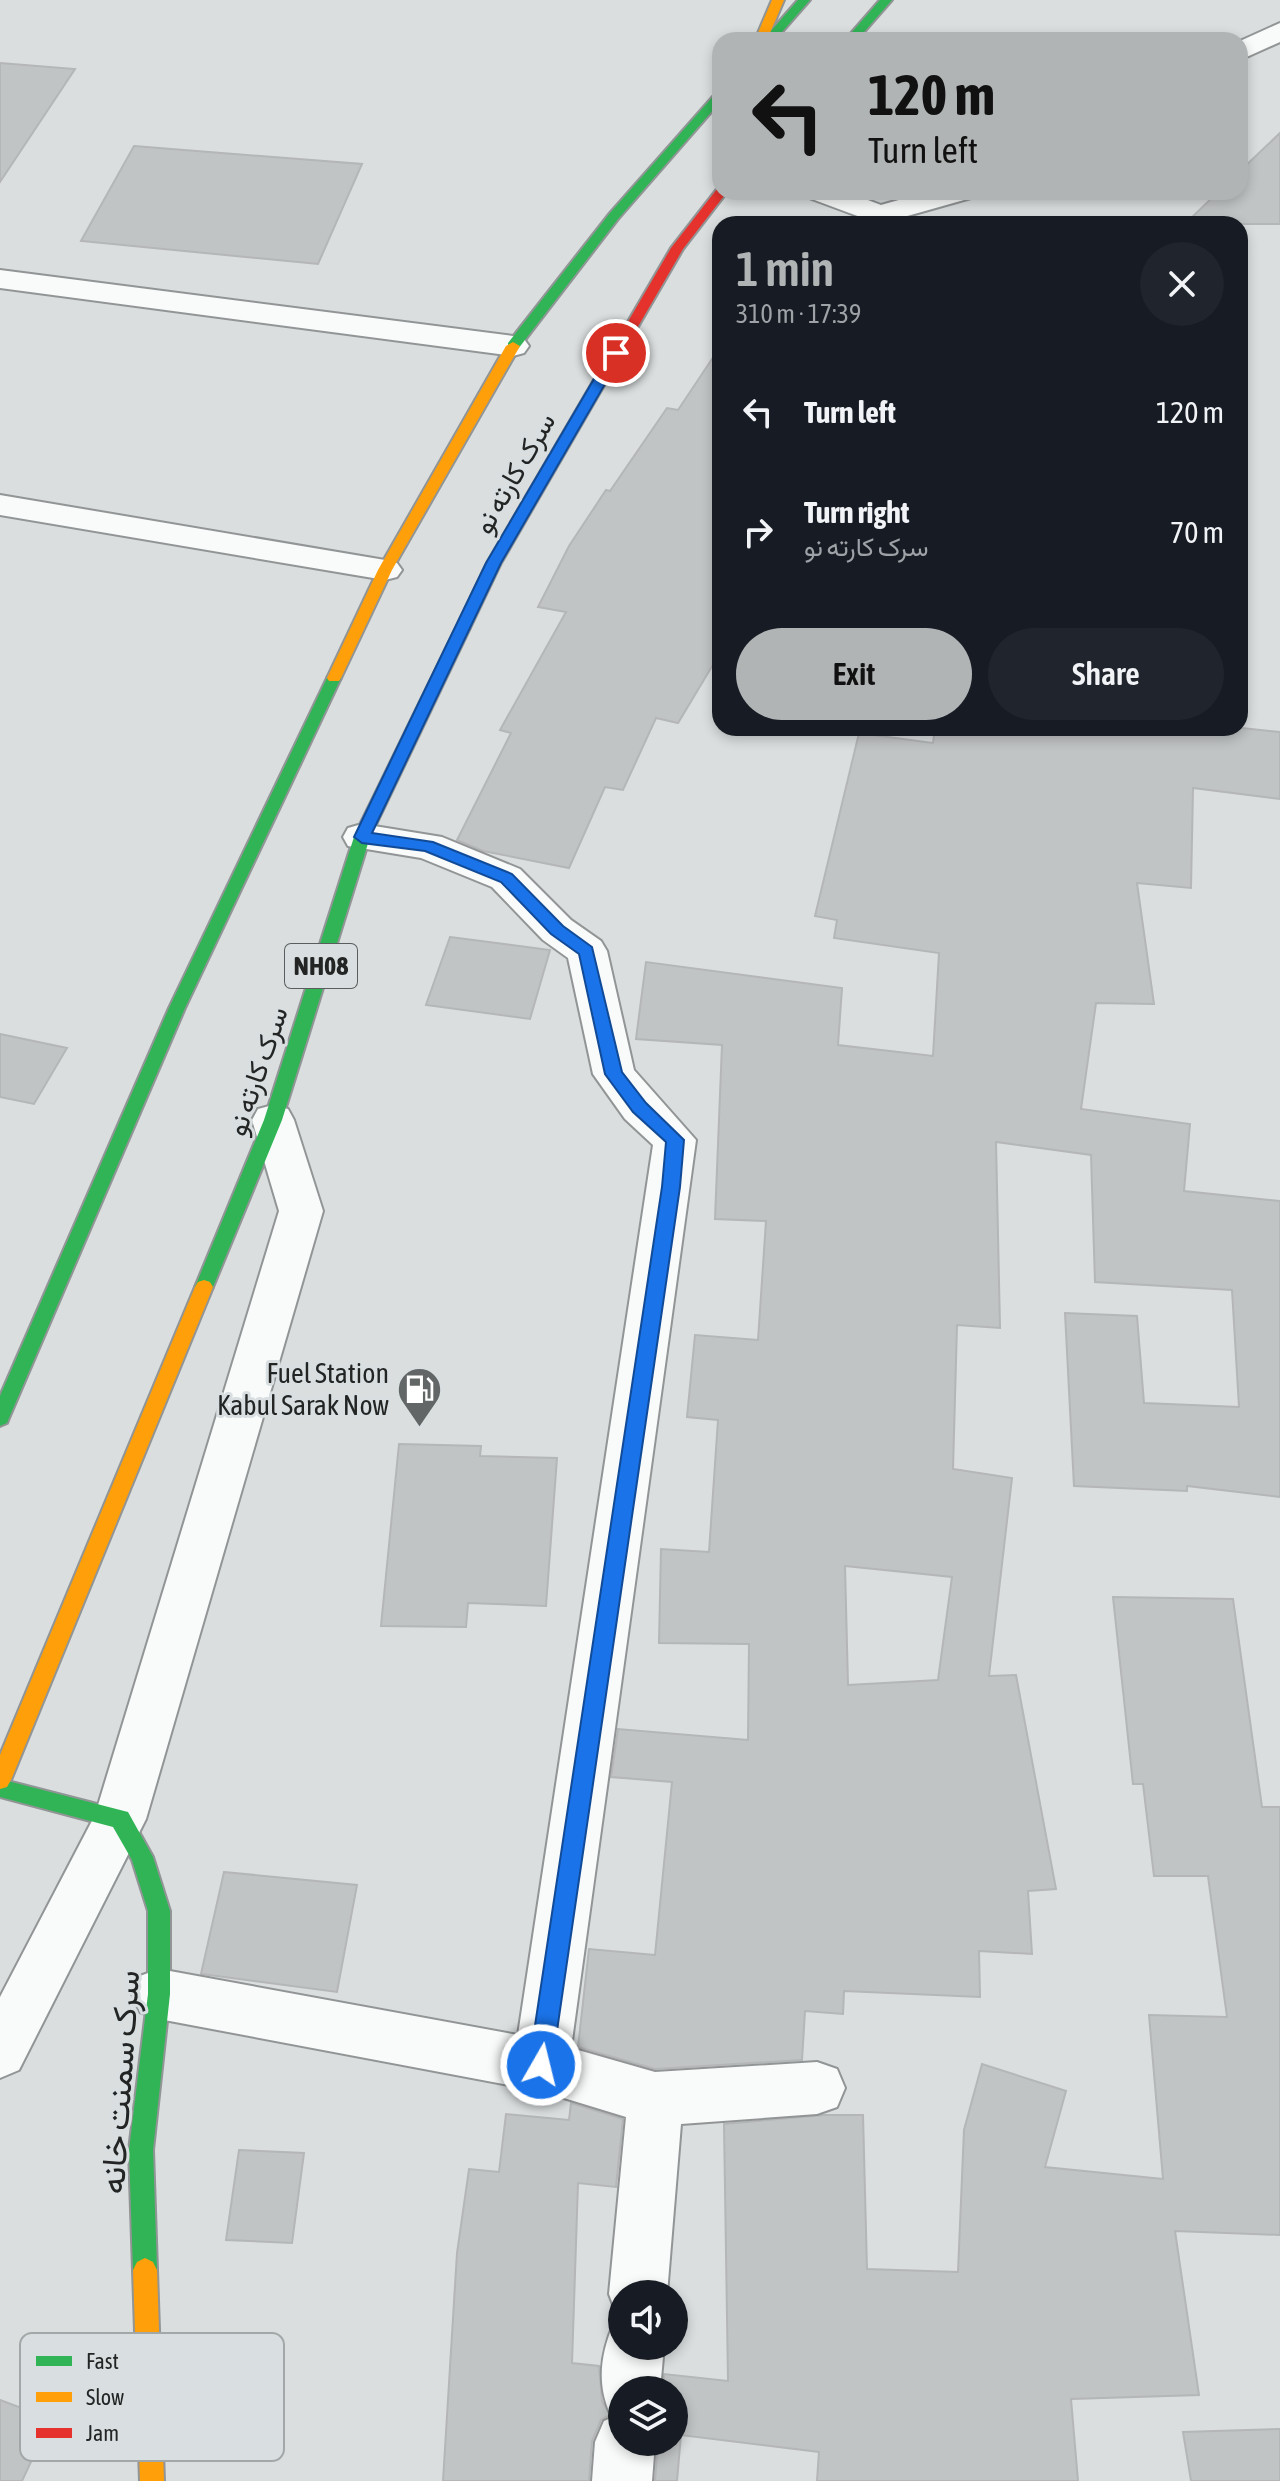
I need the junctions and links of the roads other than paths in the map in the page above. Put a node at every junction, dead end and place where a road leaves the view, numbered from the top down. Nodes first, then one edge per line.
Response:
1 (778, 0) edge
2 (804, 0) edge
3 (886, 0) edge
4 (1280, 31) edge
5 (764, 32) edge
6 (776, 32) edge
7 (858, 32) edge
8 (1248, 48) edge
9 (712, 104) edge
10 (715, 200) edge
11 (841, 200) edge
12 (932, 200) edge
13 (0, 279) edge
14 (513, 346) junction
15 (0, 505) edge
16 (385, 570) junction
17 (362, 837) junction
18 (273, 1120) junction
19 (0, 1418) edge
20 (0, 1780) edge
21 (0, 1788) edge
22 (120, 1819) junction
23 (159, 1994) junction
24 (0, 2052) edge
25 (541, 2065) junction
26 (817, 2088) dead end
27 (655, 2099) junction
28 (639, 2280) edge
29 (147, 2333) edge
30 (624, 2456) edge
31 (151, 2461) edge
32 (152, 2481) edge
33 (622, 2481) edge

1 - 5 main road
2 - 6 main road
3 - 7 main road
4 - 8 street
9 - 14 main road
10 - 17 main road, سرک کارته نو / NH08
11 - 12 street
13 - 14 street
14 - 16 main road
15 - 16 street
16 - 19 main road
17 - 18 main road, سرک کارته نو / NH08
17 - 25 street
18 - 20 main road, سرک کارته نو / NH08
18 - 22 street
21 - 22 main road
22 - 23 main road, سرک سمنت خانه
22 - 24 street
23 - 25 street
23 - 29 main road, سرک سمنت خانه
25 - 27 street
26 - 27 street
27 - 28 street
30 - 33 street
31 - 32 main road, سرک سمنت خانه

